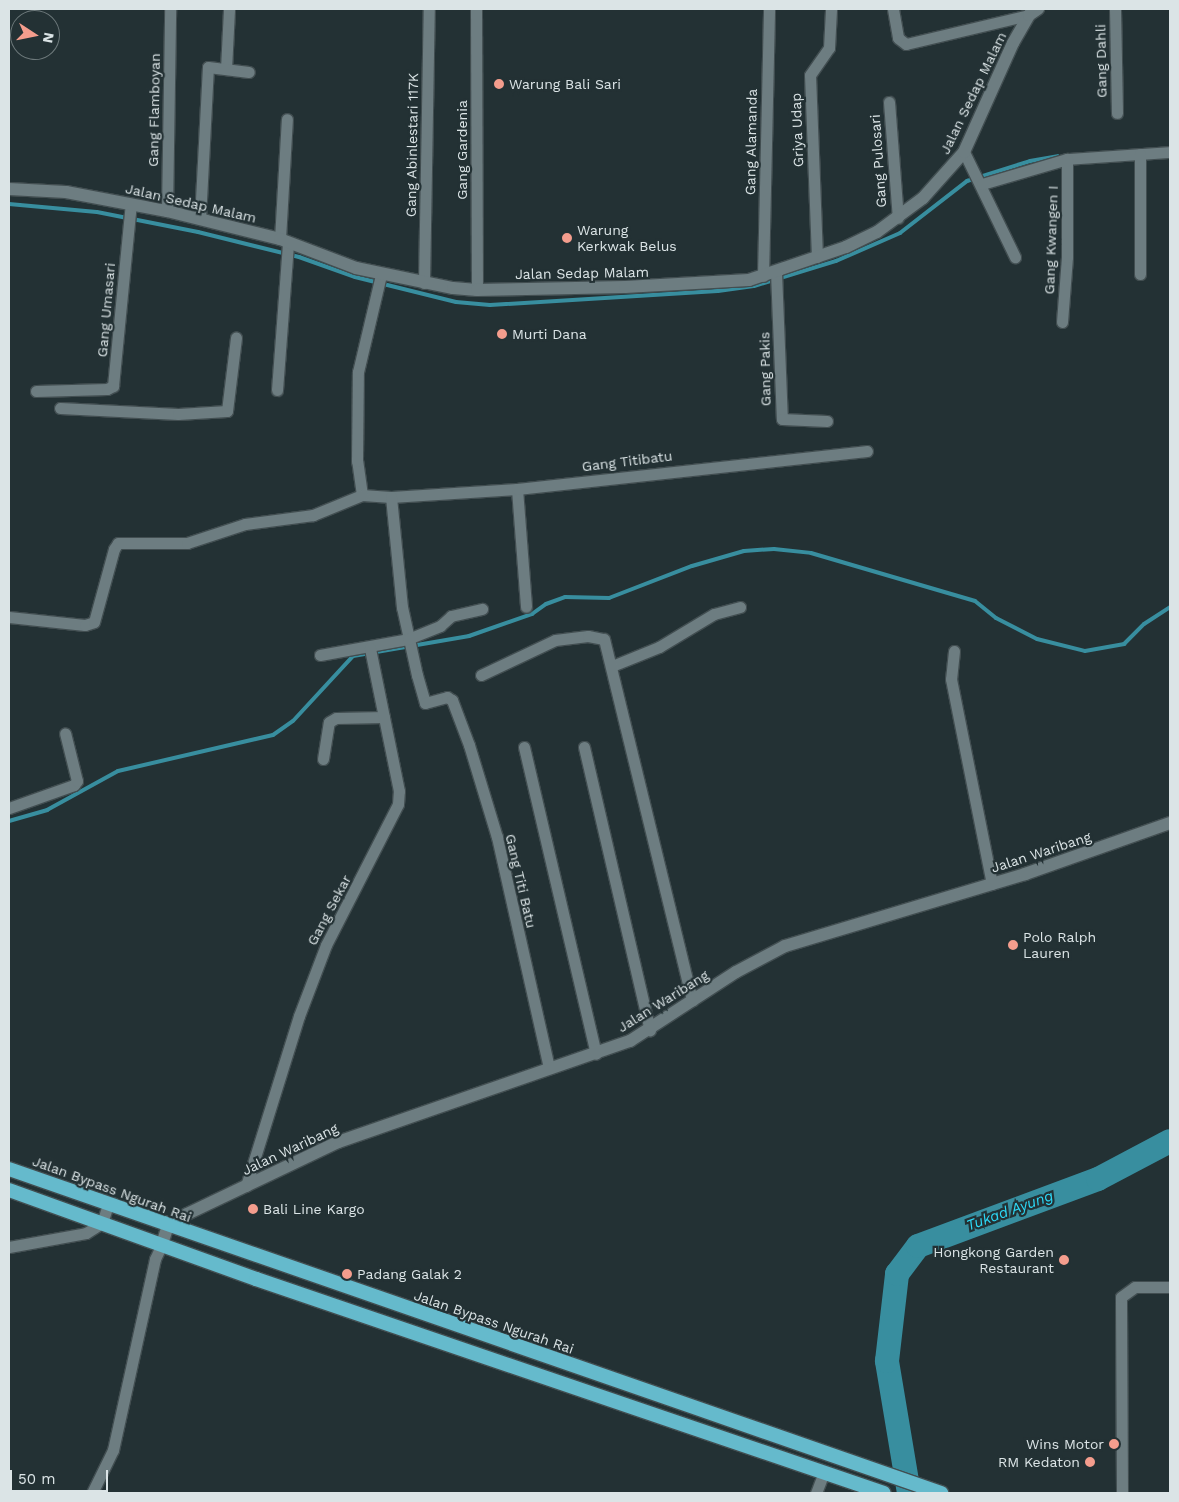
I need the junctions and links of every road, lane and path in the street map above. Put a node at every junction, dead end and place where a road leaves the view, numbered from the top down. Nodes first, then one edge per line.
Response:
1 (170, 9) edge
2 (230, 9) edge
3 (429, 9) edge
4 (476, 9) edge
5 (769, 9) edge
6 (831, 9) edge
7 (894, 9) edge
8 (1115, 9) edge
9 (1033, 12) edge
10 (226, 69) junction
11 (249, 72) dead end
12 (889, 102) dead end
13 (1117, 113) dead end
14 (287, 119) dead end
15 (964, 152) junction
16 (1170, 152) edge
17 (1140, 154) junction
18 (1067, 160) junction
19 (980, 180) junction
20 (9, 189) edge
21 (167, 211) junction
22 (130, 215) junction
23 (898, 218) junction
24 (200, 219) junction
25 (286, 247) junction
26 (817, 257) junction
27 (1015, 257) dead end
28 (1140, 274) dead end
29 (763, 276) junction
30 (777, 276) junction
31 (380, 281) junction
32 (424, 283) junction
33 (478, 290) junction
34 (1062, 322) dead end
35 (236, 338) dead end
36 (277, 390) dead end
37 (36, 391) dead end
38 (60, 408) dead end
39 (827, 421) dead end
40 (866, 451) dead end
41 (517, 488) junction
42 (362, 495) junction
43 (391, 497) junction
44 (526, 607) dead end
45 (740, 607) dead end
46 (482, 609) dead end
47 (9, 618) edge
48 (409, 644) junction
49 (371, 651) junction
50 (954, 651) dead end
51 (320, 655) dead end
52 (612, 666) junction
53 (481, 675) dead end
54 (384, 717) junction
55 (66, 733) dead end
56 (584, 747) dead end
57 (524, 748) dead end
58 (323, 759) dead end
59 (9, 808) edge
60 (1170, 823) edge
61 (992, 884) junction
62 (692, 1000) junction
63 (650, 1030) junction
64 (596, 1054) junction
65 (549, 1068) junction
66 (9, 1169) edge
67 (246, 1186) junction
68 (9, 1190) edge
69 (108, 1204) junction
70 (102, 1223) junction
71 (168, 1226) junction
72 (162, 1244) junction
73 (9, 1247) edge
74 (1170, 1287) edge
75 (824, 1472) junction
76 (92, 1493) edge
77 (816, 1493) edge
78 (884, 1493) edge
79 (941, 1493) edge
80 (1122, 1493) edge

1 - 21 street, Gang Flamboyan
2 - 10 street
3 - 32 street, Gang Abinlestari 117K
4 - 33 street, Gang Gardenia
5 - 29 street, Gang Alamanda
6 - 26 street, Griya Udap
7 - 9 street
8 - 13 street, Gang Dahli
9 - 15 street, Jalan Sedap Malam
10 - 11 street
10 - 24 street
12 - 23 street, Gang Pulosari
14 - 25 street
15 - 19 street
15 - 23 street, Jalan Sedap Malam
16 - 17 street
17 - 18 street
17 - 28 street
18 - 19 street
18 - 34 street, Gang Kwangen I
19 - 27 street
20 - 22 street, Jalan Sedap Malam
21 - 22 street, Jalan Sedap Malam
21 - 24 street, Jalan Sedap Malam
22 - 37 street, Gang Umasari
23 - 26 street, Jalan Sedap Malam
24 - 25 street, Jalan Sedap Malam
25 - 31 street, Jalan Sedap Malam
25 - 36 street
26 - 30 street, Jalan Sedap Malam
29 - 30 street, Jalan Sedap Malam
29 - 33 street, Jalan Sedap Malam
30 - 39 street, Gang Pakis
31 - 32 street, Jalan Sedap Malam
31 - 42 street
32 - 33 street, Jalan Sedap Malam
35 - 38 street
40 - 41 street, Gang Titibatu
41 - 43 street, Gang Titibatu
41 - 44 street
42 - 43 street, Gang Titibatu
42 - 47 street
43 - 48 street
45 - 52 street
46 - 48 street
48 - 49 street
48 - 65 street, Gang Titi Batu
49 - 51 street
49 - 54 street, Gang Sekar
50 - 61 street
52 - 53 street
52 - 62 street
54 - 58 street
54 - 67 street, Gang Sekar
55 - 59 street
56 - 63 street
57 - 64 street
60 - 61 street, Jalan Waribang
61 - 62 street, Jalan Waribang
62 - 63 street, Jalan Waribang
63 - 64 street, Jalan Waribang
64 - 65 street, Jalan Waribang
65 - 67 street, Jalan Waribang
66 - 69 highway, Jalan Bypass Ngurah Rai
67 - 71 street, Jalan Waribang
68 - 70 highway
69 - 70 street
69 - 71 highway, Jalan Bypass Ngurah Rai
70 - 72 highway
70 - 73 street
71 - 72 street
71 - 79 highway, Jalan Bypass Ngurah Rai
72 - 75 highway
72 - 76 street
74 - 80 street
75 - 77 street
75 - 78 highway

